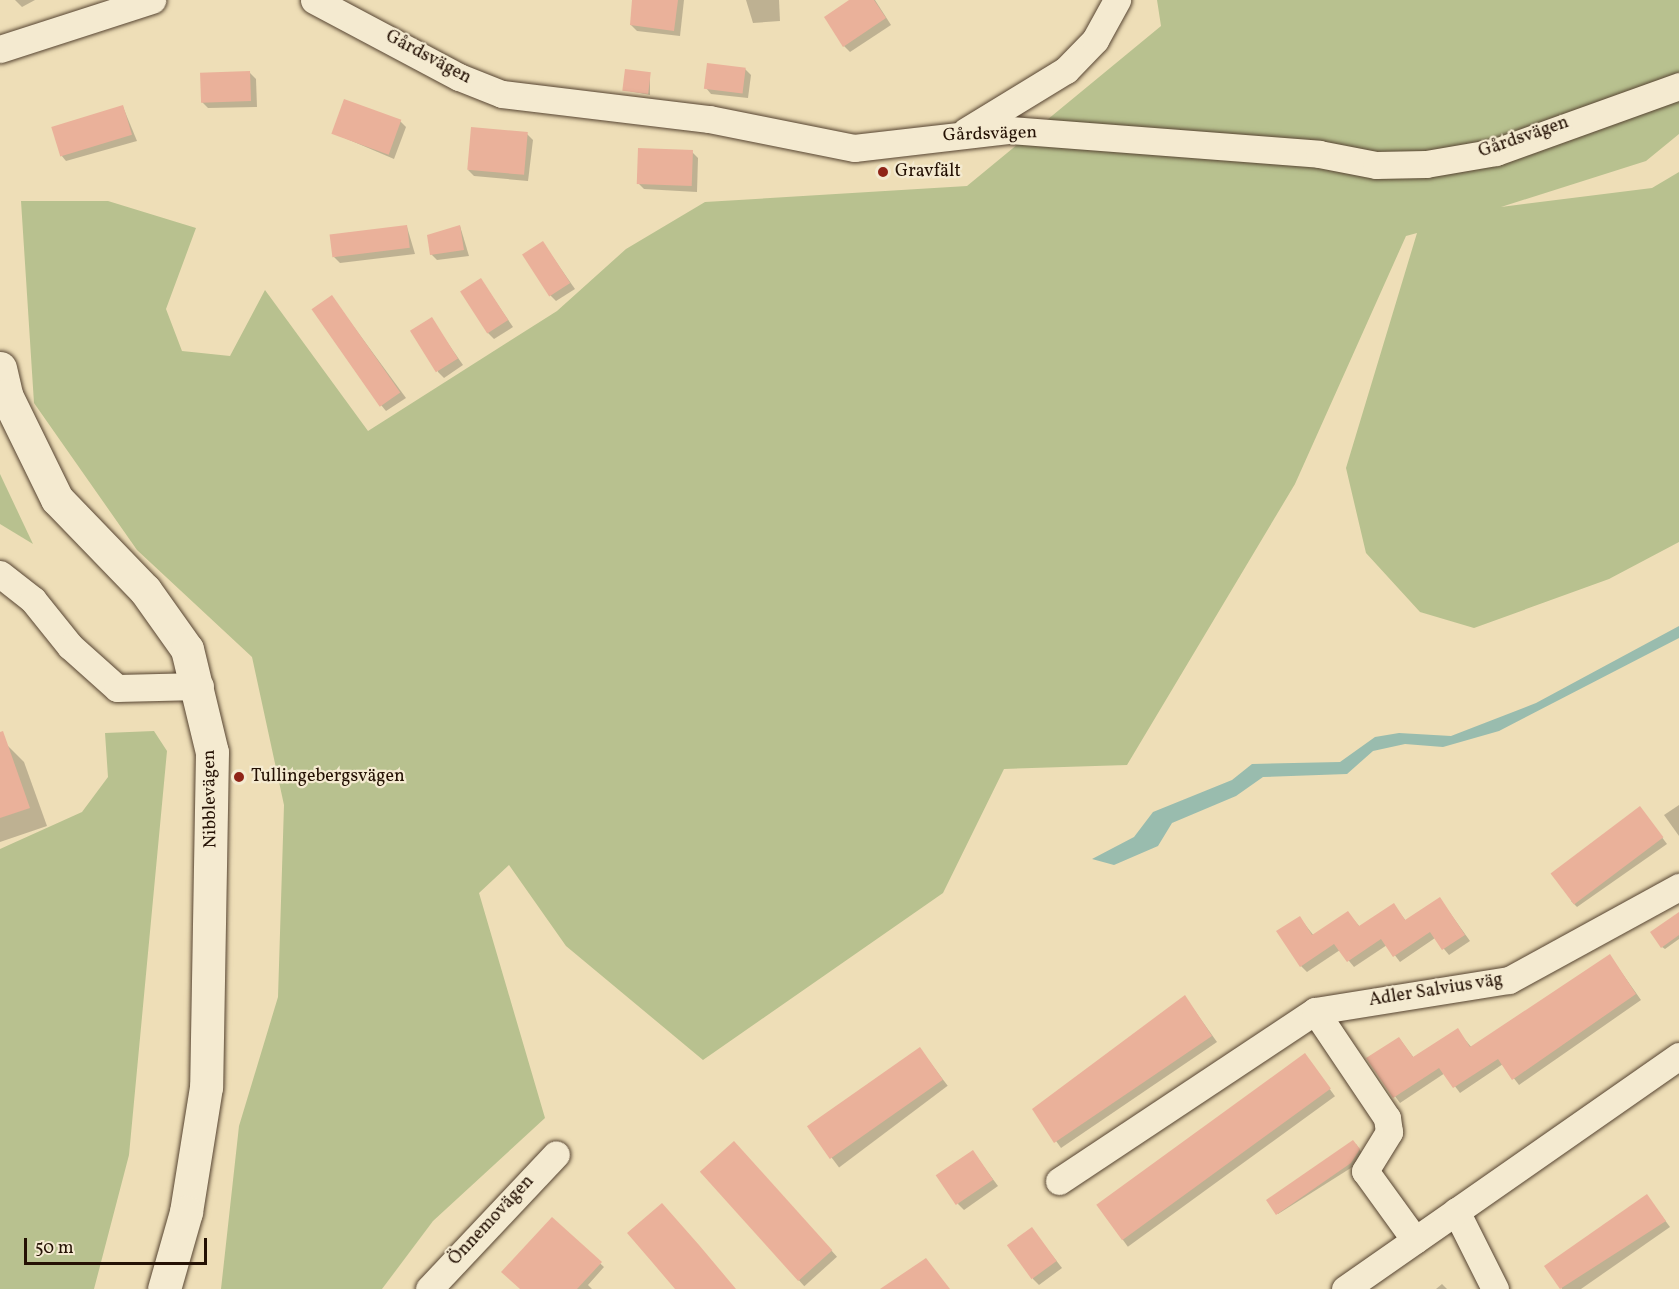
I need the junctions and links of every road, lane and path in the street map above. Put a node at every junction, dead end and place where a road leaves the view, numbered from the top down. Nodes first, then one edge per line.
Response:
1 (152, 0) edge
2 (314, 0) edge
3 (1117, 0) edge
4 (0, 49) edge
5 (1679, 87) edge
6 (964, 133) junction
7 (0, 368) edge
8 (0, 574) edge
9 (200, 686) junction
10 (1679, 887) edge
11 (1315, 1011) junction
12 (1679, 1056) edge
13 (556, 1154) dead end
14 (1059, 1181) dead end
15 (1456, 1211) junction
16 (1415, 1240) junction
17 (164, 1289) edge
18 (429, 1289) edge
19 (1345, 1289) edge
20 (1495, 1289) edge

1 - 4 street
2 - 6 street, Gårdsvägen
3 - 6 street
5 - 6 street, Gårdsvägen
7 - 9 street, Nibblevägen
8 - 9 street
9 - 17 street, Nibblevägen
10 - 11 street, Adler Salvius väg
11 - 14 street, Adler Salvius väg
11 - 16 street
12 - 15 street
13 - 18 street, Önnemovägen
15 - 16 street
15 - 20 street
16 - 19 street

